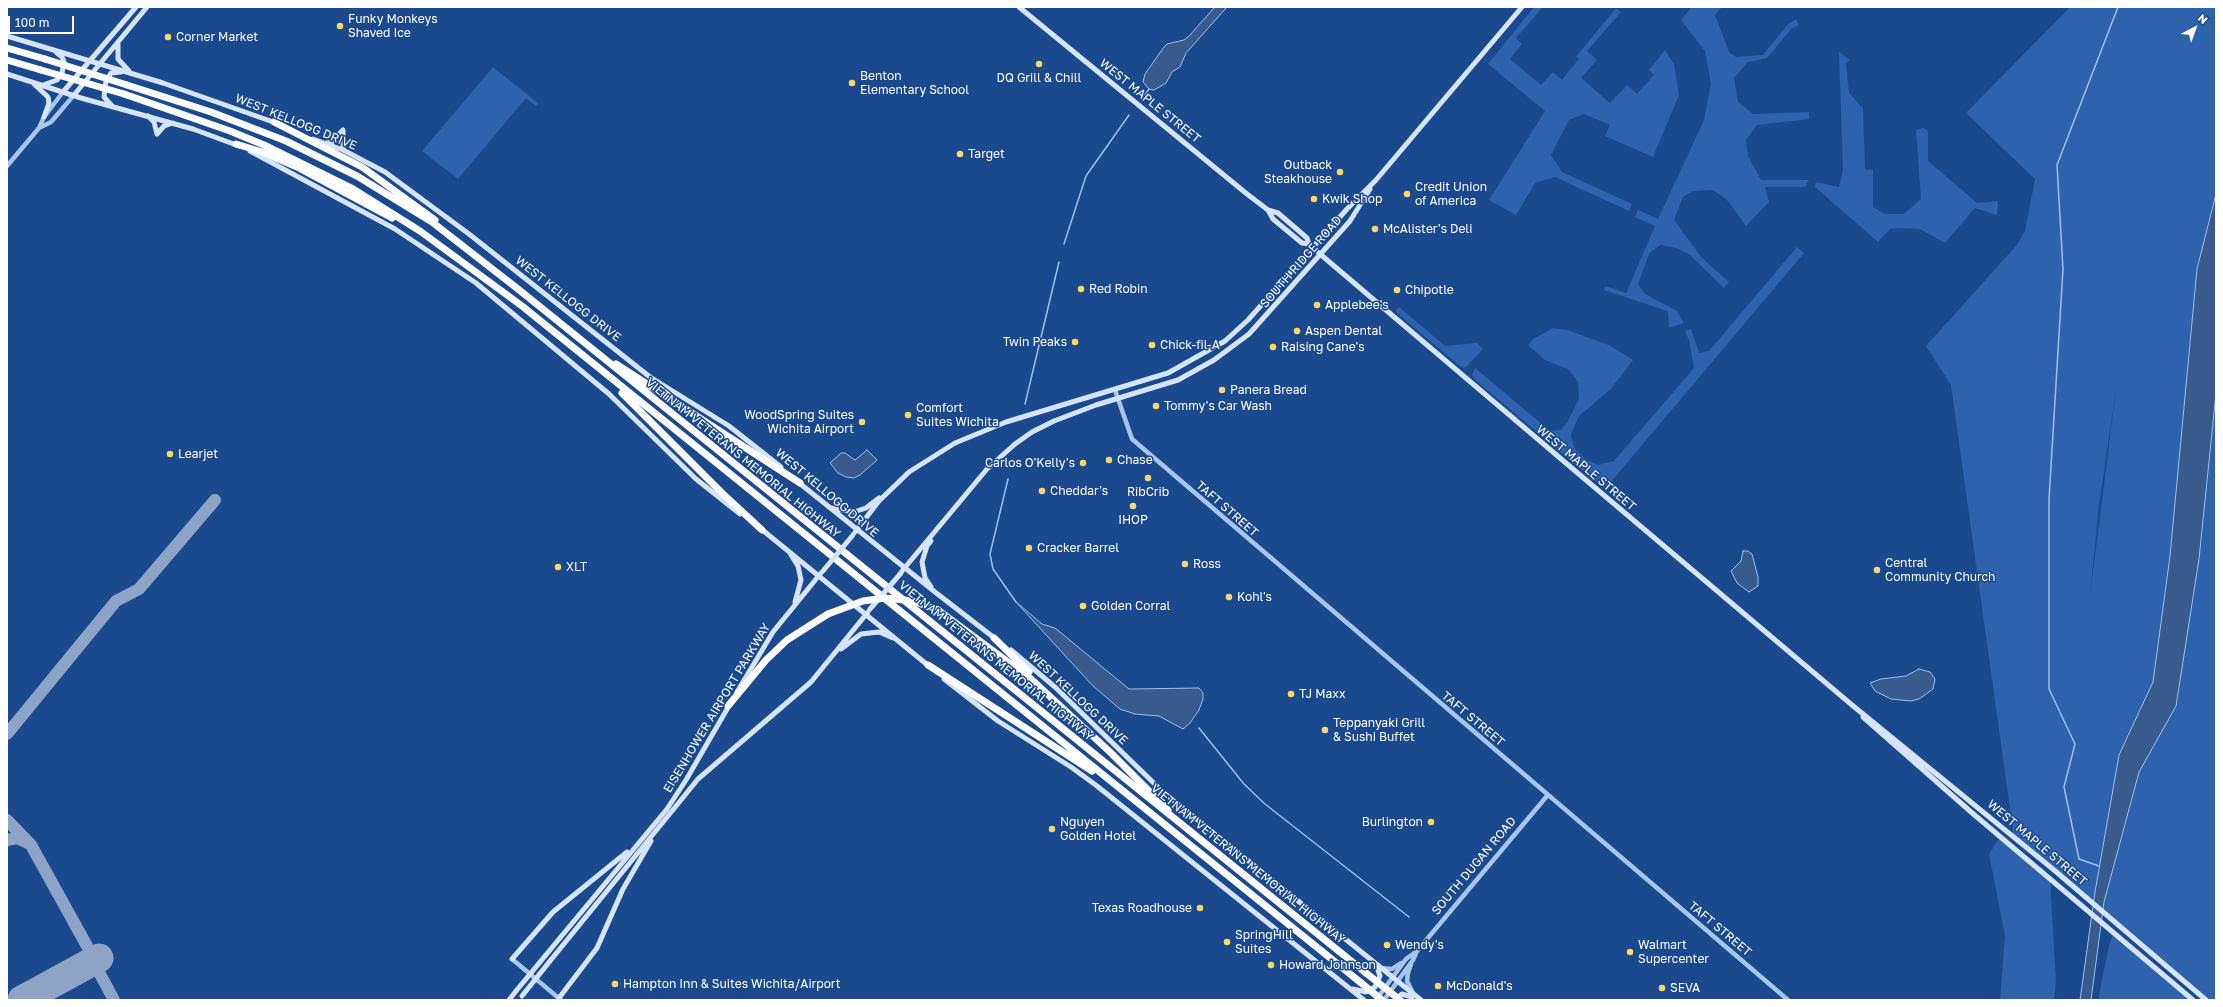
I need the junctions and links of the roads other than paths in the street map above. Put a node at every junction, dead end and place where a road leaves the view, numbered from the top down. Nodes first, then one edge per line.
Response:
1 (136, 7) edge
2 (147, 7) edge
3 (1019, 7) edge
4 (1522, 7) edge
5 (7, 36) edge
6 (119, 41) junction
7 (7, 48) edge
8 (55, 51) junction
9 (7, 60) edge
10 (91, 60) junction
11 (101, 63) junction
12 (129, 72) junction
13 (7, 74) edge
14 (30, 81) junction
15 (42, 85) junction
16 (64, 92) junction
17 (74, 95) junction
18 (113, 107) junction
19 (148, 116) junction
20 (44, 117) junction
21 (274, 122) junction
22 (173, 123) junction
23 (39, 128) junction
24 (236, 144) junction
25 (326, 144) junction
26 (344, 150) junction
27 (7, 166) edge
28 (1376, 180) junction
29 (1311, 246) junction
30 (470, 251) junction
31 (1320, 254) junction
32 (453, 256) junction
33 (568, 331) junction
34 (1225, 341) joint
35 (1231, 348) joint
36 (600, 370) junction
37 (1115, 390) junction
38 (1118, 399) junction
39 (800, 483) junction
40 (889, 491) junction
41 (828, 507) junction
42 (943, 521) junction
43 (762, 530) junction
44 (855, 532) junction
45 (790, 552) junction
46 (904, 568) junction
47 (819, 576) junction
48 (935, 592) junction
49 (790, 611) junction
50 (866, 614) junction
51 (994, 638) junction
52 (897, 639) junction
53 (827, 662) junction
54 (928, 665) junction
55 (1056, 701) junction
56 (1852, 704) junction
57 (728, 706) junction
58 (1114, 785) junction
59 (1547, 796) junction
60 (658, 830) junction
61 (1201, 841) junction
62 (637, 844) junction
63 (1417, 951) junction
64 (512, 959) joint
65 (1406, 959) junction
66 (1413, 960) junction
67 (1375, 963) junction
68 (1380, 968) junction
69 (1392, 977) junction
70 (1397, 981) junction
71 (1348, 988) junction
72 (1414, 995) junction
73 (520, 998) edge
74 (560, 999) edge
75 (1361, 999) edge
76 (509, 1000) edge
77 (1376, 1000) edge
78 (1383, 1000) edge
79 (1394, 1000) edge
80 (1400, 1000) edge
81 (1419, 1000) edge
82 (1788, 1000) edge
83 (2193, 1000) edge
84 (2206, 1000) edge

1 - 10 main road
2 - 6 main road
3 - 29 main road, WEST MAPLE STREET
4 - 28 main road, SOUTH RIDGE ROAD
5 - 8 main road, WEST KELLOGG DRIVE
6 - 11 main road
6 - 12 main road
7 - 30 highway, VIETNAM VETERANS MEMORIAL HIGHWAY, bridge
8 - 10 main road, WEST KELLOGG DRIVE
8 - 15 main road
9 - 32 highway, VIETNAM VETERANS MEMORIAL HIGHWAY, bridge
10 - 11 main road, WEST KELLOGG DRIVE
10 - 16 main road
11 - 12 main road, WEST KELLOGG DRIVE
11 - 17 main road
12 - 18 main road
12 - 21 main road, WEST KELLOGG DRIVE
13 - 14 main road
14 - 15 main road
14 - 20 main road
15 - 16 main road
16 - 17 main road
16 - 20 street
17 - 18 main road
17 - 23 street
18 - 19 main road
19 - 22 main road
19 - 22 main road
20 - 23 street
21 - 25 main road, WEST KELLOGG DRIVE
21 - 30 highway
22 - 24 main road
23 - 27 street
24 - 32 highway
24 - 43 main road
25 - 26 main road, WEST KELLOGG DRIVE
25 - 26 main road
26 - 39 main road, WEST KELLOGG DRIVE
28 - 29 main road, SOUTH RIDGE ROAD
28 - 31 main road, SOUTH RIDGE ROAD
29 - 31 main road, WEST MAPLE STREET
29 - 34 main road, SOUTH RIDGE ROAD
30 - 33 highway, VIETNAM VETERANS MEMORIAL HIGHWAY
31 - 35 main road, SOUTH RIDGE ROAD
31 - 56 main road, WEST MAPLE STREET
32 - 36 highway, VIETNAM VETERANS MEMORIAL HIGHWAY
33 - 39 highway
33 - 61 highway, VIETNAM VETERANS MEMORIAL HIGHWAY
34 - 37 main road, EISENHOWER AIRPORT PARKWAY
35 - 38 main road, EISENHOWER AIRPORT PARKWAY
36 - 43 highway
36 - 58 highway, VIETNAM VETERANS MEMORIAL HIGHWAY
37 - 38 street, TAFT STREET
37 - 40 main road, EISENHOWER AIRPORT PARKWAY
38 - 42 main road, EISENHOWER AIRPORT PARKWAY
38 - 59 street, TAFT STREET
39 - 41 main road, WEST KELLOGG DRIVE
40 - 41 main road
40 - 44 main road, EISENHOWER AIRPORT PARKWAY
41 - 44 main road, WEST KELLOGG DRIVE
42 - 46 main road, EISENHOWER AIRPORT PARKWAY
42 - 48 main road
43 - 45 main road
44 - 46 main road, WEST KELLOGG DRIVE
44 - 47 main road, EISENHOWER AIRPORT PARKWAY, bridge
45 - 47 main road
45 - 49 main road
46 - 48 main road, WEST KELLOGG DRIVE
46 - 50 main road, EISENHOWER AIRPORT PARKWAY, bridge
47 - 49 main road, EISENHOWER AIRPORT PARKWAY
47 - 50 main road
48 - 51 main road, WEST KELLOGG DRIVE
49 - 57 main road, EISENHOWER AIRPORT PARKWAY
50 - 52 main road
50 - 53 main road, EISENHOWER AIRPORT PARKWAY
51 - 55 highway
51 - 67 main road, WEST KELLOGG DRIVE
52 - 53 main road
52 - 54 main road
53 - 60 main road, EISENHOWER AIRPORT PARKWAY
54 - 58 highway
54 - 71 main road
55 - 57 highway, bridge
55 - 61 highway
56 - 83 main road, WEST MAPLE STREET
56 - 84 main road, WEST MAPLE STREET
57 - 62 main road, EISENHOWER AIRPORT PARKWAY
58 - 78 highway, VIETNAM VETERANS MEMORIAL HIGHWAY, bridge
59 - 63 street, SOUTH DUGAN ROAD
59 - 82 street, TAFT STREET
60 - 73 main road, EISENHOWER AIRPORT PARKWAY, bridge
60 - 74 main road
61 - 80 highway, VIETNAM VETERANS MEMORIAL HIGHWAY, bridge
62 - 64 main road
62 - 76 main road, EISENHOWER AIRPORT PARKWAY, bridge
63 - 65 street, SOUTH DUGAN ROAD
63 - 66 street, SOUTH DUGAN ROAD
64 - 74 street
65 - 68 street
65 - 69 street, SOUTH DUGAN ROAD
66 - 70 street, SOUTH DUGAN ROAD
66 - 72 street
67 - 68 main road, WEST KELLOGG DRIVE
67 - 71 main road
68 - 69 main road, WEST KELLOGG DRIVE
69 - 70 main road, WEST KELLOGG DRIVE
69 - 77 street, SOUTH DUGAN ROAD
70 - 72 main road, WEST KELLOGG DRIVE
70 - 78 street, SOUTH DUGAN ROAD
71 - 75 main road
72 - 81 main road, WEST KELLOGG DRIVE
79 - 81 main road

